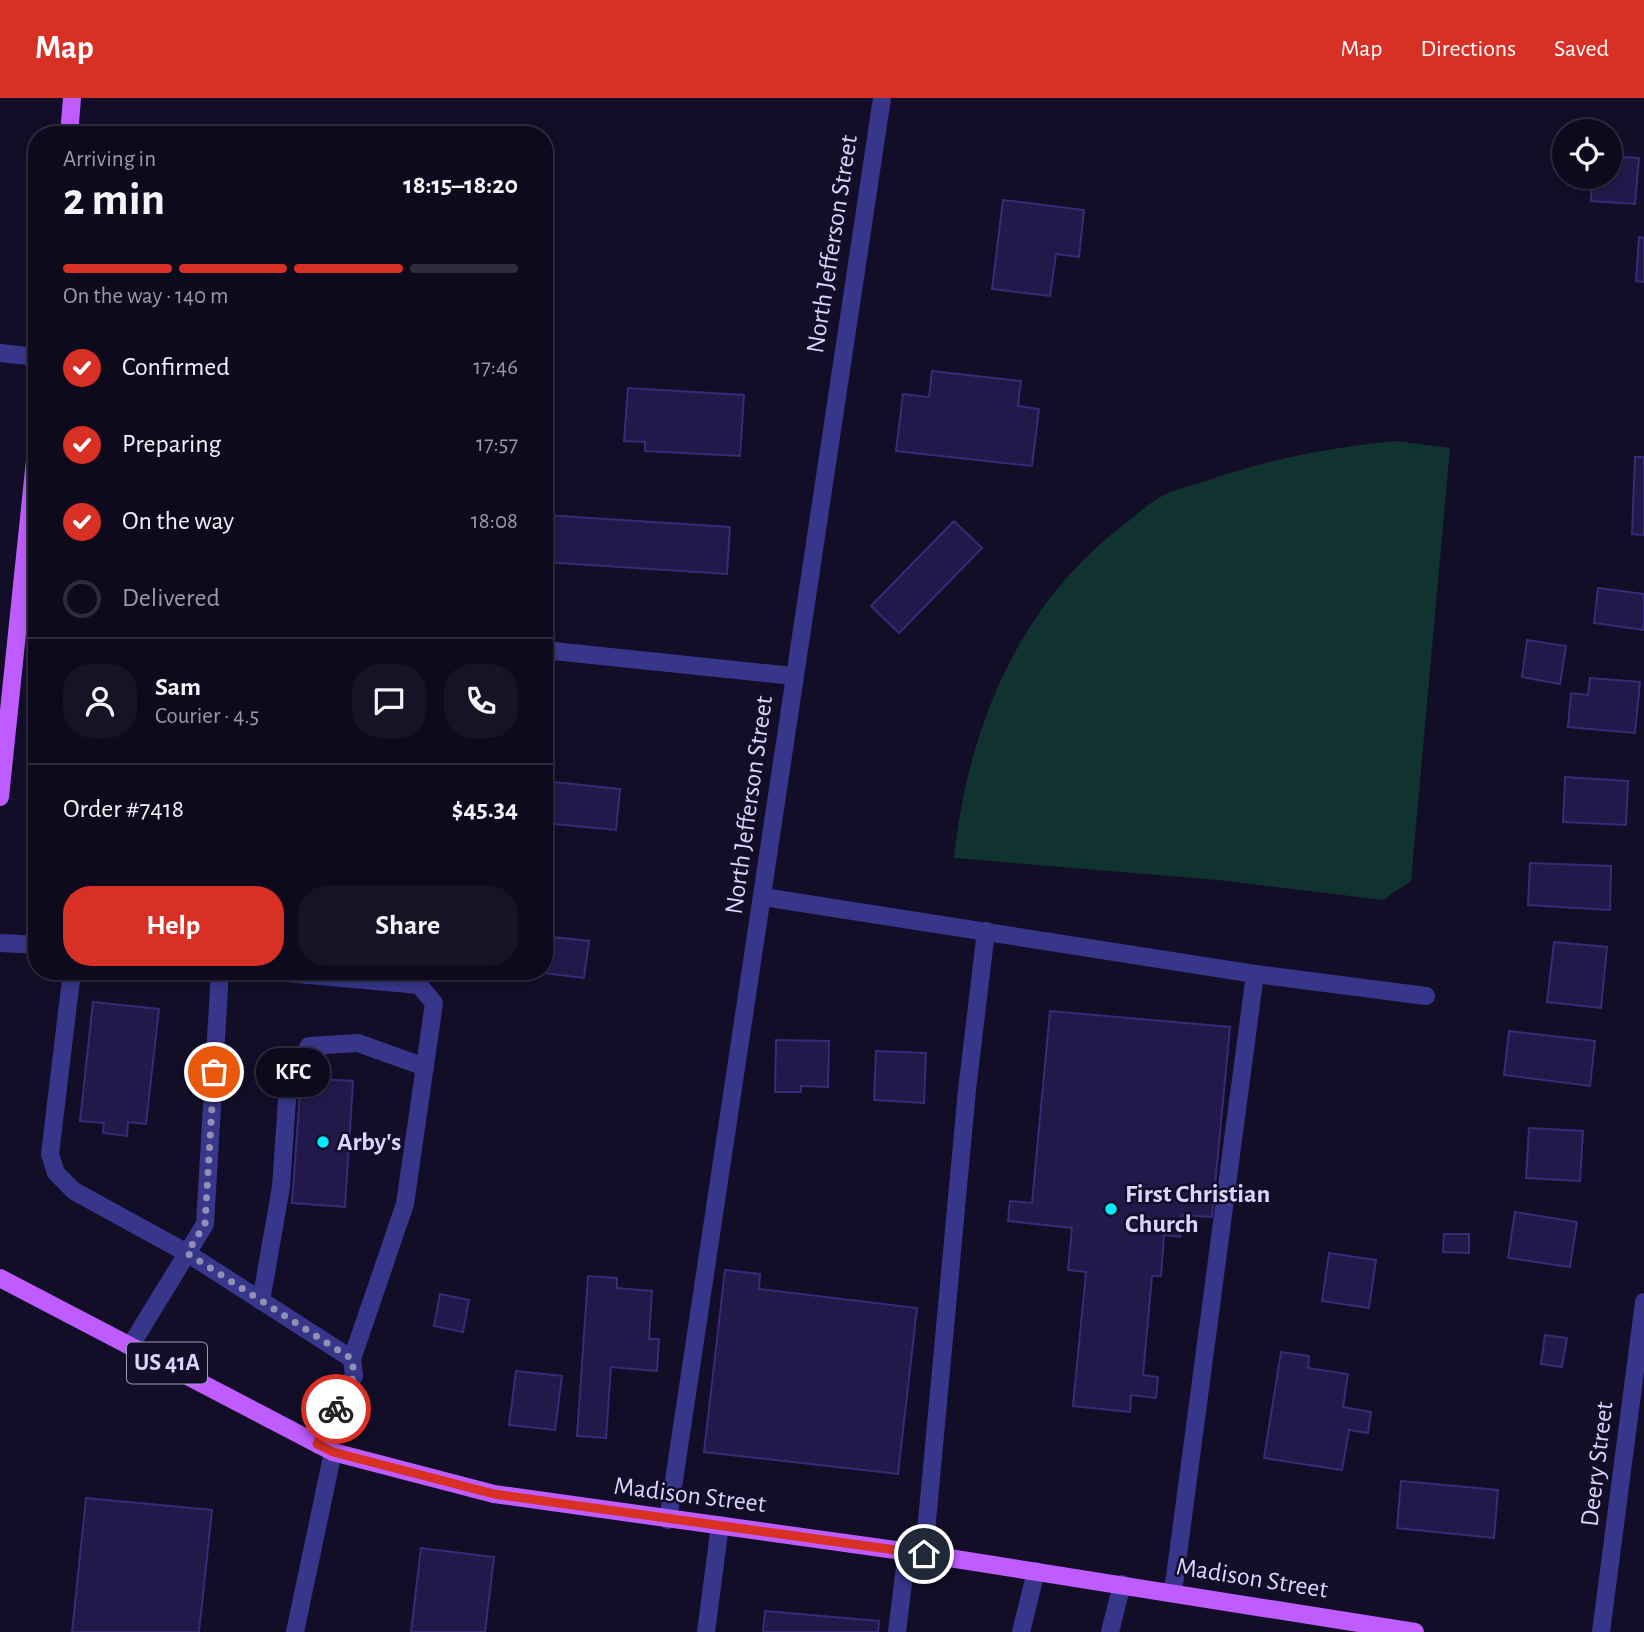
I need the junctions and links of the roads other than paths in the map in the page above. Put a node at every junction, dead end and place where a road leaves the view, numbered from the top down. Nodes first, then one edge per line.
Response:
1 (72, 98) edge
2 (882, 98) edge
3 (70, 126) edge
4 (0, 353) edge
5 (28, 356) edge
6 (28, 615) edge
7 (553, 651) edge
8 (793, 676) junction
9 (0, 797) edge
10 (763, 897) junction
11 (986, 932) junction
12 (0, 943) edge
13 (28, 945) edge
14 (1255, 974) junction
15 (71, 980) edge
16 (219, 980) edge
17 (364, 980) edge
18 (1426, 996) dead end
19 (425, 1067) junction
20 (187, 1253) junction
21 (0, 1278) edge
22 (261, 1301) junction
23 (1644, 1302) edge
24 (131, 1345) junction
25 (352, 1359) junction
26 (325, 1448) junction
27 (668, 1520) junction
28 (720, 1525) junction
29 (915, 1553) junction
30 (1036, 1571) junction
31 (1122, 1584) junction
32 (1173, 1592) junction
33 (295, 1632) edge
34 (706, 1632) edge
35 (897, 1632) edge
36 (1022, 1632) edge
37 (1110, 1632) edge
38 (1415, 1632) edge
39 (1601, 1632) edge

1 - 3 main road
2 - 8 street, North Jefferson Street
4 - 5 street
6 - 9 main road
7 - 8 street
8 - 10 street, North Jefferson Street
10 - 11 street
10 - 27 street, North Jefferson Street
11 - 14 street
11 - 29 street
12 - 13 street
14 - 18 street
14 - 32 street
15 - 20 street
16 - 20 street
17 - 19 street
19 - 22 street
19 - 25 street
20 - 22 street
20 - 24 street
21 - 24 main road, Madison Street / US 41A
22 - 25 street
23 - 39 street, Deery Street
24 - 26 main road, Madison Street / US 41A
25 - 26 street
26 - 27 main road, Madison Street / US 41A
26 - 33 street
27 - 28 main road, Madison Street / US 41A
28 - 29 main road, Madison Street / US 41A
28 - 34 street
29 - 30 main road, Madison Street / US 41A
29 - 35 street
30 - 31 main road, Madison Street / US 41A
30 - 36 street
31 - 32 main road, Madison Street / US 41A
31 - 37 street
32 - 38 main road, Madison Street / US 41A

